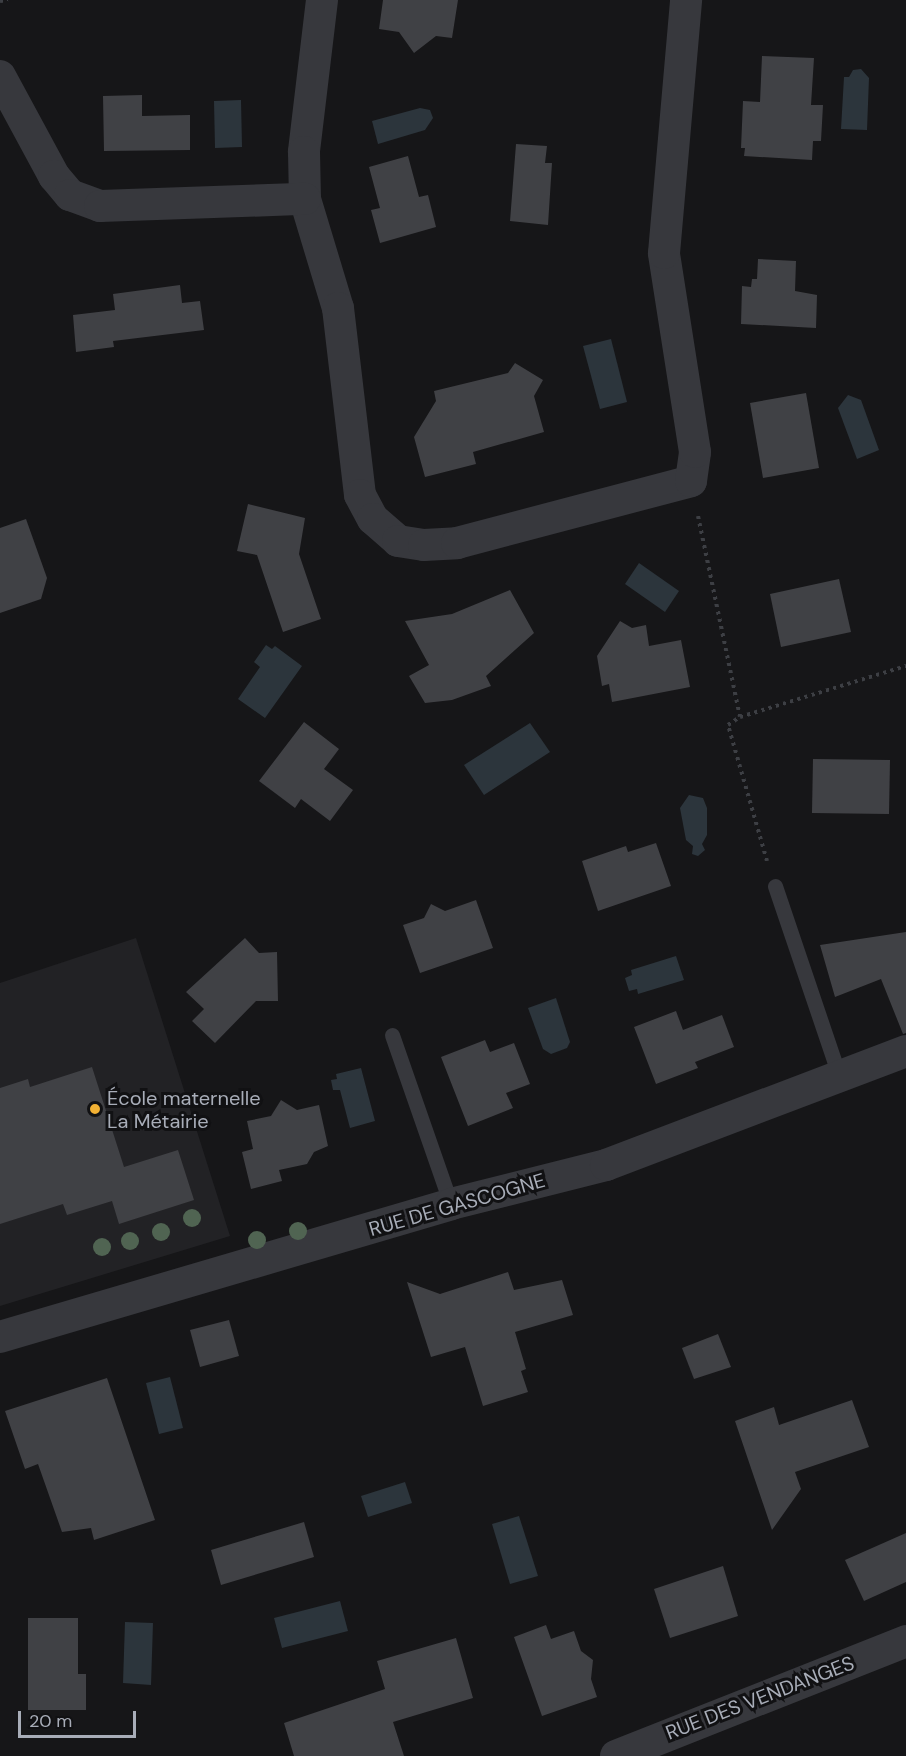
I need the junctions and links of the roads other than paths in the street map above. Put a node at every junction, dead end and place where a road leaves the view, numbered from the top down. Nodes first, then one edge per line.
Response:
1 (322, 0) edge
2 (686, 0) edge
3 (0, 76) edge
4 (305, 199) junction
5 (775, 886) road end
6 (392, 1035) dead end
7 (906, 1051) edge
8 (840, 1078) junction
9 (451, 1204) junction
10 (0, 1337) edge
11 (906, 1641) edge
12 (616, 1756) edge

1 - 4 street
2 - 4 street
3 - 4 street
5 - 8 lane
6 - 9 lane
7 - 8 street, RUE DE GASCOGNE
8 - 9 street, RUE DE GASCOGNE
9 - 10 street, RUE DE GASCOGNE
11 - 12 street, RUE DES VENDANGES

